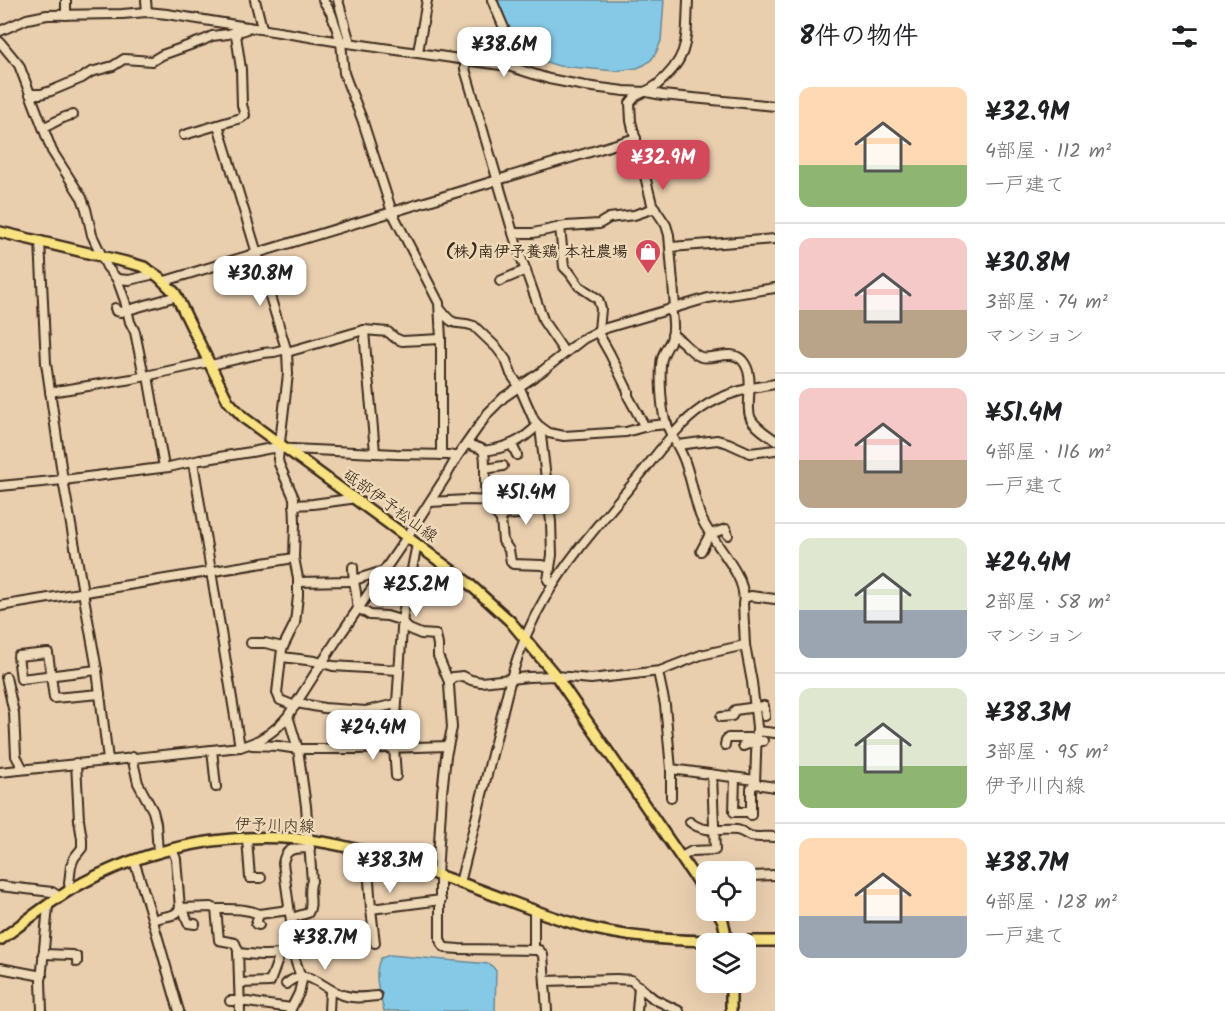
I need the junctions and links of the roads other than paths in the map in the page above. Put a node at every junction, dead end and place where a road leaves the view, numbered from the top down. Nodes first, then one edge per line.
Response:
1 (66, 0) edge
2 (146, 0) edge
3 (255, 0) edge
4 (323, 0) edge
5 (338, 0) edge
6 (427, 0) edge
7 (492, 0) edge
8 (688, 0) edge
9 (147, 12) junction
10 (66, 15) junction
11 (235, 28) junction
12 (262, 28) junction
13 (0, 31) edge
14 (0, 42) edge
15 (341, 42) junction
16 (350, 43) junction
17 (418, 52) junction
18 (465, 60) junction
19 (647, 92) junction
20 (30, 94) junction
21 (775, 106) edge
22 (74, 115) dead end
23 (218, 125) junction
24 (44, 127) junction
25 (184, 135) dead end
26 (636, 138) junction
27 (497, 180) junction
28 (655, 208) junction
29 (392, 212) junction
30 (560, 227) junction
31 (0, 232) edge
32 (513, 233) junction
33 (775, 239) edge
34 (40, 241) junction
35 (671, 247) junction
36 (257, 253) junction
37 (102, 255) junction
38 (526, 270) junction
39 (155, 274) junction
40 (117, 279) junction
41 (165, 281) junction
42 (500, 281) dead end
43 (775, 288) edge
44 (177, 296) junction
45 (440, 307) junction
46 (673, 307) junction
47 (115, 308) dead end
48 (127, 310) junction
49 (364, 330) junction
50 (598, 331) junction
51 (672, 335) junction
52 (441, 339) junction
53 (286, 350) junction
54 (565, 353) junction
55 (210, 364) junction
56 (146, 376) junction
57 (775, 384) edge
58 (519, 386) junction
59 (750, 388) junction
60 (50, 392) junction
61 (667, 424) junction
62 (539, 426) junction
63 (645, 427) junction
64 (672, 435) junction
65 (775, 440) edge
66 (466, 444) junction
67 (512, 444) junction
68 (678, 445) junction
69 (281, 447) junction
70 (775, 450) edge
71 (483, 451) junction
72 (375, 453) junction
73 (441, 455) junction
74 (517, 455) dead end
75 (457, 457) junction
76 (193, 462) junction
77 (503, 466) dead end
78 (164, 467) junction
79 (485, 469) junction
80 (63, 480) junction
81 (0, 486) edge
82 (352, 497) junction
83 (487, 500) junction
84 (498, 501) dead end
85 (430, 502) junction
86 (294, 505) junction
87 (550, 505) junction
88 (498, 515) junction
89 (710, 534) junction
90 (728, 536) dead end
91 (407, 537) junction
92 (417, 544) junction
93 (700, 551) dead end
94 (294, 558) junction
95 (353, 567) dead end
96 (550, 567) junction
97 (383, 571) junction
98 (212, 572) junction
99 (353, 581) junction
100 (298, 582) junction
101 (553, 585) junction
102 (82, 592) junction
103 (744, 598) junction
104 (775, 599) edge
105 (0, 606) edge
106 (358, 608) junction
107 (403, 622) junction
108 (525, 638) junction
109 (251, 643) dead end
110 (745, 645) junction
111 (283, 647) junction
112 (282, 657) junction
113 (322, 663) junction
114 (398, 669) junction
115 (97, 670) junction
116 (658, 672) junction
117 (51, 676) junction
118 (556, 676) junction
119 (6, 677) dead end
120 (511, 678) junction
121 (449, 682) junction
122 (100, 694) junction
123 (296, 704) junction
124 (396, 704) junction
125 (755, 707) junction
126 (288, 716) junction
127 (765, 716) dead end
128 (721, 717) dead end
129 (775, 733) edge
130 (758, 738) junction
131 (250, 744) junction
132 (725, 745) dead end
133 (448, 746) junction
134 (743, 746) dead end
135 (240, 747) junction
136 (394, 747) junction
137 (298, 749) junction
138 (212, 750) junction
139 (132, 757) junction
140 (108, 760) junction
141 (76, 763) junction
142 (23, 769) junction
143 (671, 769) junction
144 (0, 772) edge
145 (712, 775) junction
146 (396, 776) dead end
147 (735, 778) junction
148 (755, 782) junction
149 (216, 787) dead end
150 (775, 787) edge
151 (671, 796) dead end
152 (690, 822) dead end
153 (715, 830) junction
154 (775, 837) edge
155 (247, 839) junction
156 (309, 844) junction
157 (172, 849) junction
158 (367, 852) junction
159 (158, 853) junction
160 (681, 857) junction
161 (134, 861) junction
162 (775, 875) edge
163 (439, 876) junction
164 (756, 876) edge
165 (696, 877) edge
166 (261, 878) dead end
167 (460, 883) junction
168 (0, 886) edge
169 (69, 891) junction
170 (60, 897) junction
171 (441, 900) junction
172 (48, 906) junction
173 (180, 908) junction
174 (216, 909) junction
175 (371, 909) junction
176 (289, 910) junction
177 (534, 910) junction
178 (259, 914) junction
179 (154, 920) junction
180 (291, 921) junction
181 (195, 924) dead end
182 (259, 925) dead end
183 (0, 940) edge
184 (696, 941) edge
185 (756, 941) edge
186 (775, 941) edge
187 (375, 943) dead end
188 (534, 950) junction
189 (292, 951) junction
190 (238, 952) junction
191 (43, 954) junction
192 (280, 954) junction
193 (77, 962) dead end
194 (0, 968) edge
195 (42, 976) junction
196 (302, 977) junction
197 (544, 981) junction
198 (239, 983) junction
199 (286, 984) dead end
200 (639, 986) junction
201 (330, 991) junction
202 (731, 993) edge
203 (377, 996) dead end
204 (230, 1001) dead end
205 (240, 1001) junction
206 (266, 1008) edge
207 (291, 1009) edge
208 (42, 1011) edge
209 (179, 1011) edge
210 (240, 1011) edge
211 (329, 1011) edge
212 (547, 1011) edge
213 (638, 1011) edge
214 (680, 1011) edge
215 (731, 1011) edge

1 - 10 street
2 - 9 street
3 - 12 street
4 - 15 street
5 - 16 street
6 - 17 street
7 - 18 street
8 - 19 street
9 - 10 street
9 - 11 street
10 - 13 street
11 - 12 street
11 - 20 street
11 - 23 street
12 - 15 street
14 - 20 street
15 - 16 street
15 - 29 street
16 - 17 street
17 - 18 street
18 - 19 street
18 - 27 street
19 - 21 street
19 - 26 street
20 - 24 street
22 - 24 street
23 - 25 street
23 - 36 street
24 - 37 street
26 - 27 street
26 - 28 street
27 - 29 street
27 - 32 street
28 - 30 street
28 - 35 street
29 - 36 street
29 - 45 street
30 - 32 street
30 - 50 street
31 - 34 main road, 砥部伊予松山線
32 - 38 street
33 - 35 street
34 - 37 main road, 砥部伊予松山線
34 - 60 street
35 - 46 street
36 - 41 street
36 - 53 street
37 - 39 main road, 砥部伊予松山線
37 - 40 street
38 - 42 street
38 - 54 street
39 - 40 street
39 - 41 main road, 砥部伊予松山線
40 - 48 street
41 - 44 main road, 砥部伊予松山線
43 - 46 street
44 - 48 street
44 - 55 main road, 砥部伊予松山線
45 - 52 street
45 - 58 street
46 - 50 street
46 - 51 street
47 - 48 street
48 - 56 street
49 - 52 street
49 - 53 street
49 - 72 street
50 - 54 street
50 - 63 street
51 - 59 street
51 - 61 street
52 - 73 street
53 - 55 street
53 - 69 street
54 - 58 street
55 - 56 street
55 - 69 main road, 砥部伊予松山線
56 - 60 street
56 - 78 street
57 - 59 street
58 - 62 street
58 - 66 street
59 - 64 street
59 - 65 street
60 - 80 street
61 - 63 street
61 - 64 street
62 - 63 street
62 - 67 street
62 - 87 street
64 - 68 street
64 - 101 street
66 - 71 street
66 - 75 street
67 - 71 street
67 - 74 street
68 - 70 street
68 - 89 street
69 - 72 street
69 - 76 street
69 - 82 main road, 砥部伊予松山線
69 - 86 street
71 - 79 street
72 - 73 street
73 - 75 street
75 - 85 street
76 - 78 street
76 - 98 street
77 - 79 street
78 - 80 street
79 - 83 street
80 - 81 street
80 - 102 street
82 - 86 street
82 - 91 main road, 砥部伊予松山線
83 - 84 street
83 - 85 street
83 - 88 street
85 - 91 street
86 - 94 street
87 - 88 street
87 - 96 street
88 - 96 street
89 - 90 street
89 - 93 street
89 - 103 street
91 - 92 main road, 砥部伊予松山線
91 - 97 street
92 - 107 street
92 - 108 main road, 砥部伊予松山線
94 - 98 street
94 - 100 street
95 - 99 street
96 - 101 street
97 - 99 street
97 - 106 street
98 - 102 street
98 - 135 street
99 - 100 street
99 - 106 street
100 - 111 street
101 - 108 street
102 - 105 street
102 - 115 street
103 - 104 street
103 - 110 street
106 - 107 street
106 - 113 street
107 - 114 street
107 - 121 street
108 - 118 main road, 砥部伊予松山線
108 - 120 street
109 - 111 street
110 - 116 street
110 - 125 street
111 - 112 street
112 - 113 street
112 - 123 street
113 - 114 street
113 - 123 street
114 - 124 street
115 - 117 street
115 - 122 street
116 - 118 street
116 - 143 street
117 - 117 street
117 - 122 street
118 - 120 street
118 - 160 main road, 砥部伊予松山線
119 - 142 street
120 - 121 street
120 - 167 street
121 - 133 street
122 - 140 street
123 - 124 street
123 - 126 street
124 - 136 street
125 - 127 street
125 - 128 street
125 - 130 street
126 - 131 street
126 - 137 street
129 - 130 street
130 - 132 street
130 - 134 street
130 - 148 street
131 - 135 street
131 - 137 street
133 - 136 street
133 - 163 street
135 - 138 street
136 - 137 street
136 - 146 street
137 - 156 street
138 - 139 street
138 - 149 street
139 - 140 street
139 - 159 street
140 - 141 street
141 - 142 street
141 - 169 street
142 - 144 street
143 - 145 street
143 - 151 street
145 - 147 street
145 - 153 street
147 - 148 street
147 - 148 street
148 - 150 street
152 - 153 street
153 - 154 street
153 - 160 street
155 - 156 main road, 伊予川内線
155 - 157 main road, 伊予川内線
155 - 166 street
156 - 158 main road, 伊予川内線
156 - 176 street
156 - 180 street
157 - 159 main road, 伊予川内線
157 - 173 street
158 - 163 main road, 伊予川内線
158 - 175 street
159 - 161 main road, 伊予川内線
160 - 165 main road, 砥部伊予松山線
161 - 169 main road, 伊予川内線
161 - 179 street
162 - 164 street
163 - 167 main road, 伊予川内線
163 - 171 street
167 - 177 main road, 伊予川内線
168 - 170 street
169 - 170 main road, 伊予川内線
170 - 172 main road, 伊予川内線
171 - 175 street
171 - 188 street
172 - 183 main road, 伊予川内線
172 - 191 street
173 - 174 street
173 - 179 street
173 - 181 street
174 - 178 street
174 - 190 street
175 - 187 street
176 - 178 street
176 - 180 street
177 - 184 main road, 伊予川内線
177 - 188 street
178 - 182 street
179 - 209 street
180 - 189 street
185 - 186 main road, 伊予川内線
188 - 197 street
189 - 192 street
189 - 196 street
190 - 192 street
190 - 198 street
191 - 193 street
191 - 195 street
192 - 198 street
194 - 195 street
195 - 208 street
196 - 199 street
196 - 201 street
196 - 207 street
197 - 200 street
197 - 212 street
198 - 205 street
200 - 213 street
200 - 214 street
201 - 203 street
201 - 211 street
202 - 215 main road
204 - 205 street
205 - 206 street
205 - 210 street
206 - 207 street

